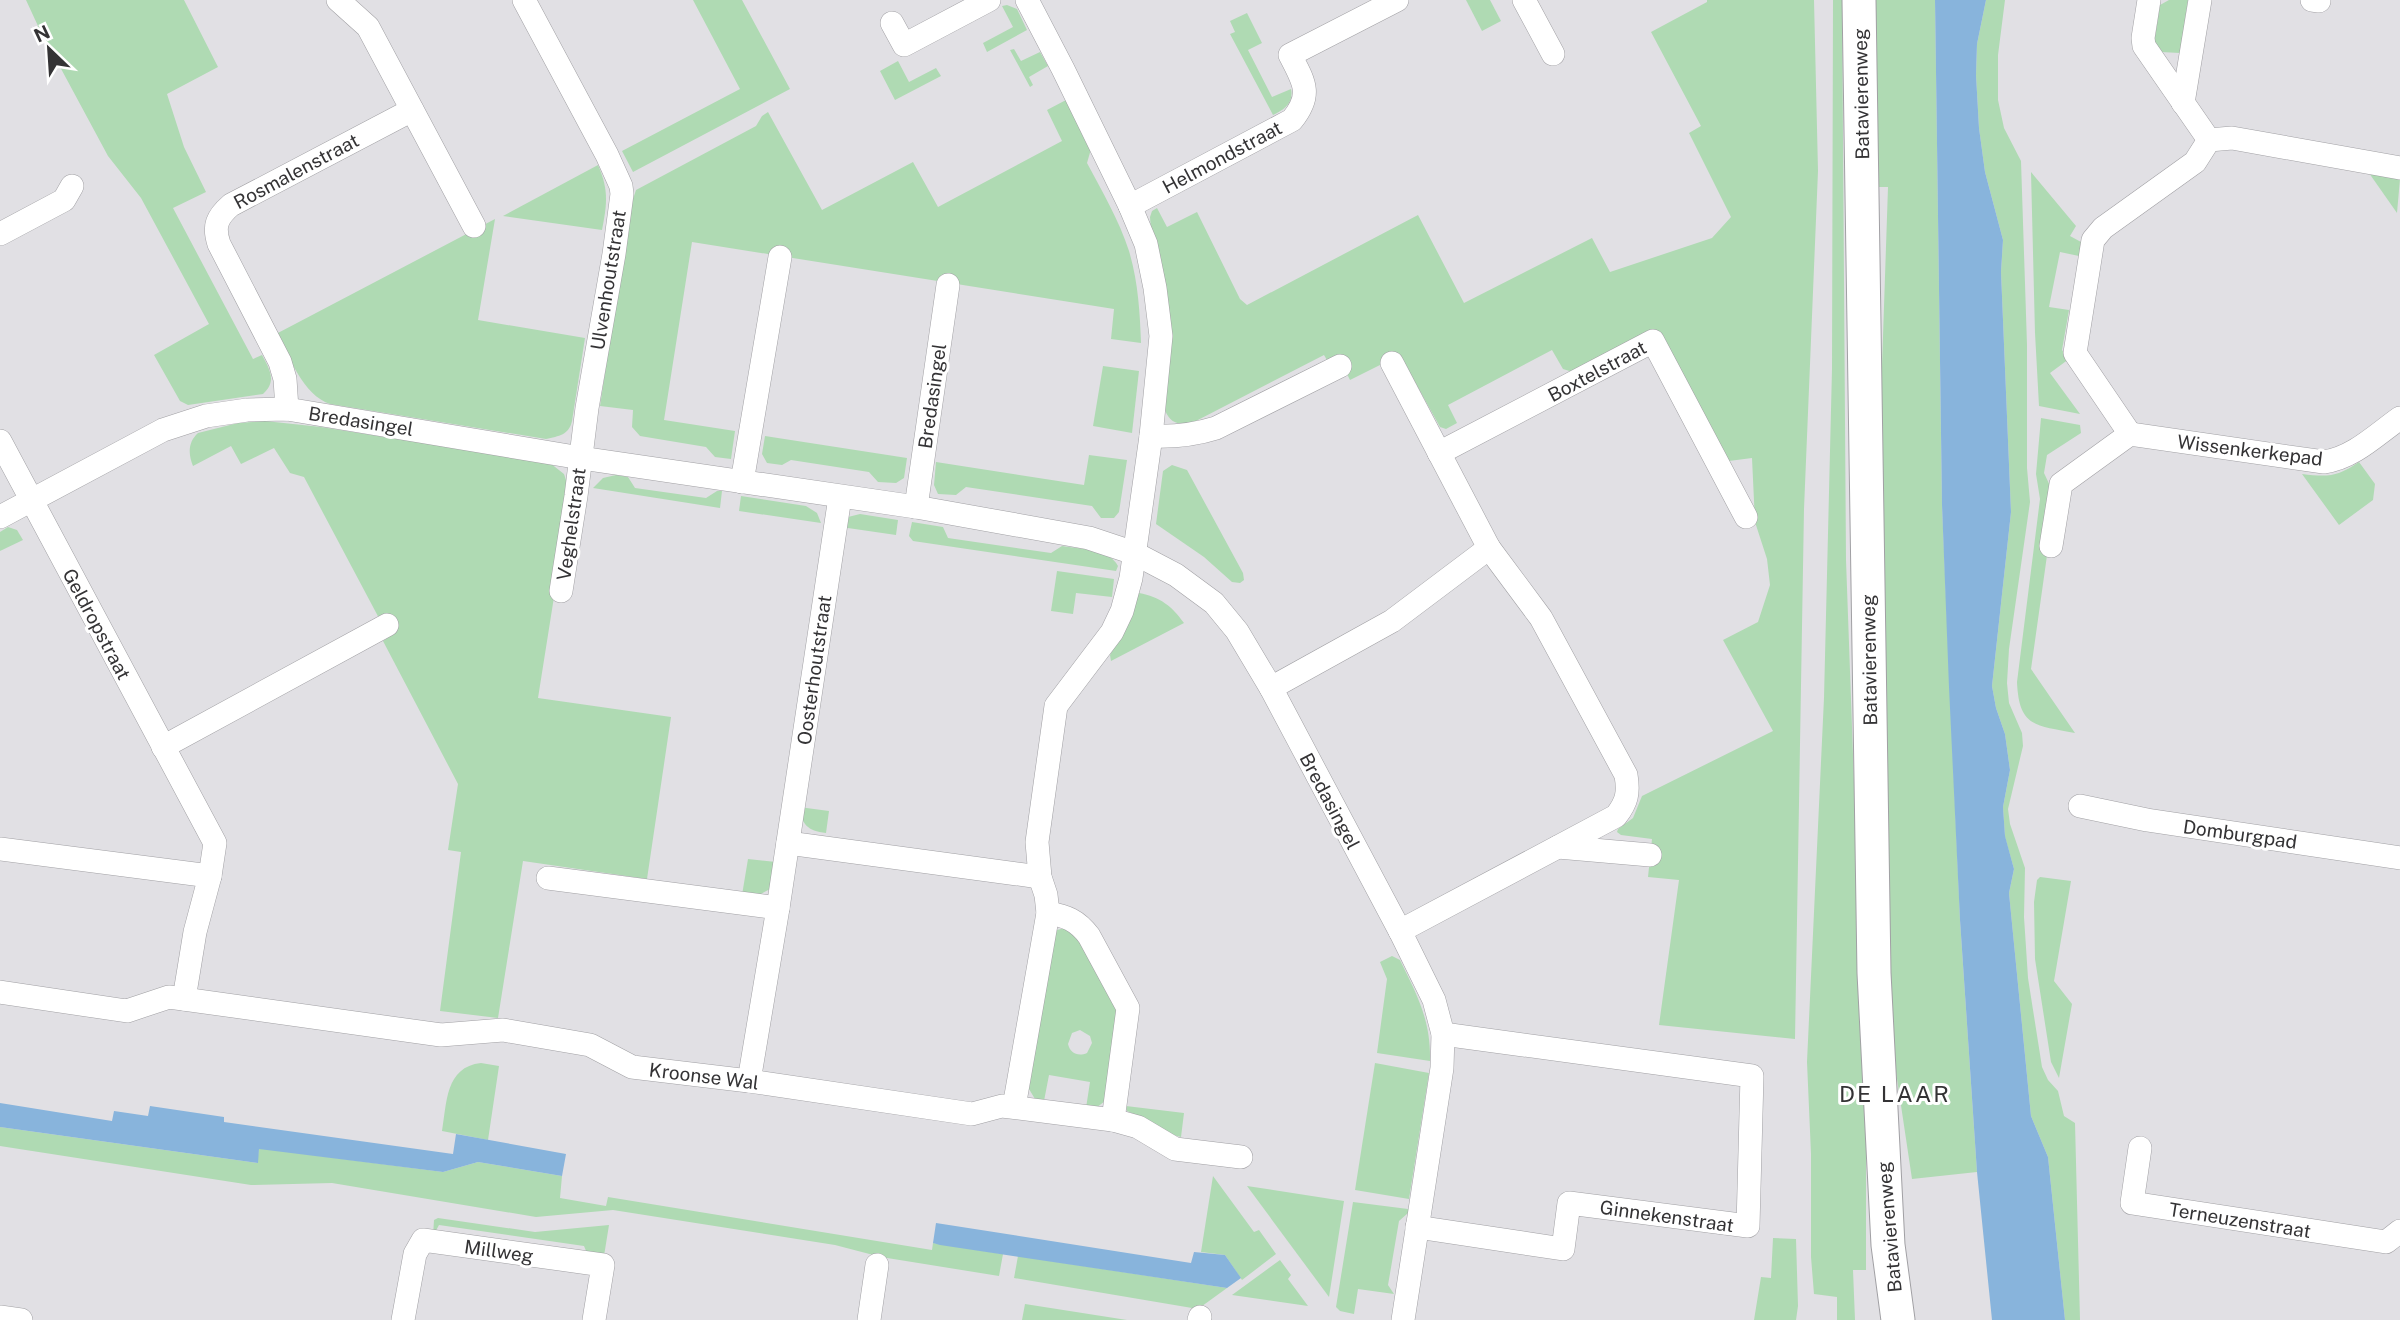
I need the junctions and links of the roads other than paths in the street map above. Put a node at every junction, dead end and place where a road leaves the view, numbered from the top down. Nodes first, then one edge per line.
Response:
1 (338, 0) edge
2 (524, 0) edge
3 (989, 0) edge
4 (1027, 0) edge
5 (1397, 0) edge
6 (1524, 0) edge
7 (1859, 0) edge
8 (2150, 0) edge
9 (2200, 0) edge
10 (2312, 0) edge
11 (2319, 1) edge
12 (892, 23) dead end
13 (1553, 54) dead end
14 (2183, 103) junction
15 (412, 110) junction
16 (2209, 140) junction
17 (2400, 168) edge
18 (72, 186) dead end
19 (1130, 206) junction
20 (474, 226) dead end
21 (0, 234) edge
22 (779, 257) dead end
23 (948, 285) dead end
24 (1392, 363) dead end
25 (1340, 366) dead end
26 (286, 409) junction
27 (2400, 418) edge
28 (2130, 434) junction
29 (1151, 436) junction
30 (0, 441) edge
31 (1439, 453) junction
32 (581, 458) junction
33 (742, 482) junction
34 (840, 497) junction
35 (31, 500) junction
36 (916, 508) junction
37 (0, 517) edge
38 (1746, 517) dead end
39 (2051, 546) dead end
40 (1489, 548) junction
41 (1134, 554) junction
42 (561, 591) dead end
43 (387, 625) dead end
44 (1271, 688) junction
45 (163, 747) junction
46 (2080, 806) dead end
47 (788, 843) junction
48 (1558, 847) junction
49 (0, 849) edge
50 (1650, 855) dead end
51 (2400, 858) edge
52 (211, 876) junction
53 (1040, 877) junction
54 (548, 878) dead end
55 (778, 908) junction
56 (1048, 913) junction
57 (1400, 931) junction
58 (0, 992) edge
59 (184, 999) junction
60 (1443, 1034) junction
61 (749, 1081) junction
62 (1014, 1107) junction
63 (1114, 1120) junction
64 (2140, 1148) dead end
65 (1241, 1157) dead end
66 (1418, 1227) junction
67 (2400, 1231) edge
68 (877, 1265) dead end
69 (0, 1317) edge
70 (21, 1320) edge
71 (403, 1320) edge
72 (594, 1320) edge
73 (869, 1320) edge
74 (1403, 1320) edge
75 (1898, 1320) edge

1 - 15 street
2 - 32 street, Ulvenhoutstraat
3 - 12 street
4 - 19 street
5 - 19 street, Helmondstraat
6 - 13 street
7 - 75 main road, Batavierenweg
8 - 14 street
9 - 14 street
10 - 11 street
14 - 16 street
15 - 20 street
15 - 26 street, Rosmalenstraat
16 - 17 street
16 - 28 street
18 - 21 street
19 - 29 street
22 - 33 street
23 - 36 street, Bredasingel
24 - 31 street
25 - 29 street
26 - 32 street, Bredasingel
26 - 35 street, Bredasingel
27 - 28 street, Wissenkerkepad
28 - 39 street
29 - 41 street
30 - 35 street, Geldropstraat
31 - 38 street, Boxtelstraat
31 - 40 street
32 - 33 street, Bredasingel
32 - 42 street, Veghelstraat
33 - 34 street, Bredasingel
34 - 36 street, Bredasingel
34 - 47 street, Oosterhoutstraat
35 - 37 street, Bredasingel
35 - 45 street, Geldropstraat
36 - 41 street, Bredasingel
40 - 44 street
40 - 48 street
41 - 44 street, Bredasingel
41 - 53 street
43 - 45 street
44 - 57 street, Bredasingel
45 - 52 street, Geldropstraat
46 - 51 street, Domburgpad
47 - 53 street
47 - 55 street, Oosterhoutstraat
48 - 50 street
48 - 57 street
49 - 52 street
52 - 59 street, Geldropstraat
53 - 56 street
54 - 55 street
55 - 61 street, Oosterhoutstraat
56 - 62 street
56 - 63 street
57 - 60 street, Bredasingel
58 - 59 street, Kroonse Wal
59 - 61 street, Kroonse Wal
60 - 66 street, Bredasingel
60 - 66 street, Ginnekenstraat
61 - 62 street, Kroonse Wal
62 - 63 street, Kroonse Wal
63 - 65 street, Kroonse Wal
64 - 67 street, Terneuzenstraat
66 - 74 street, Bredasingel
68 - 73 street
69 - 70 street
71 - 72 street, Millweg

